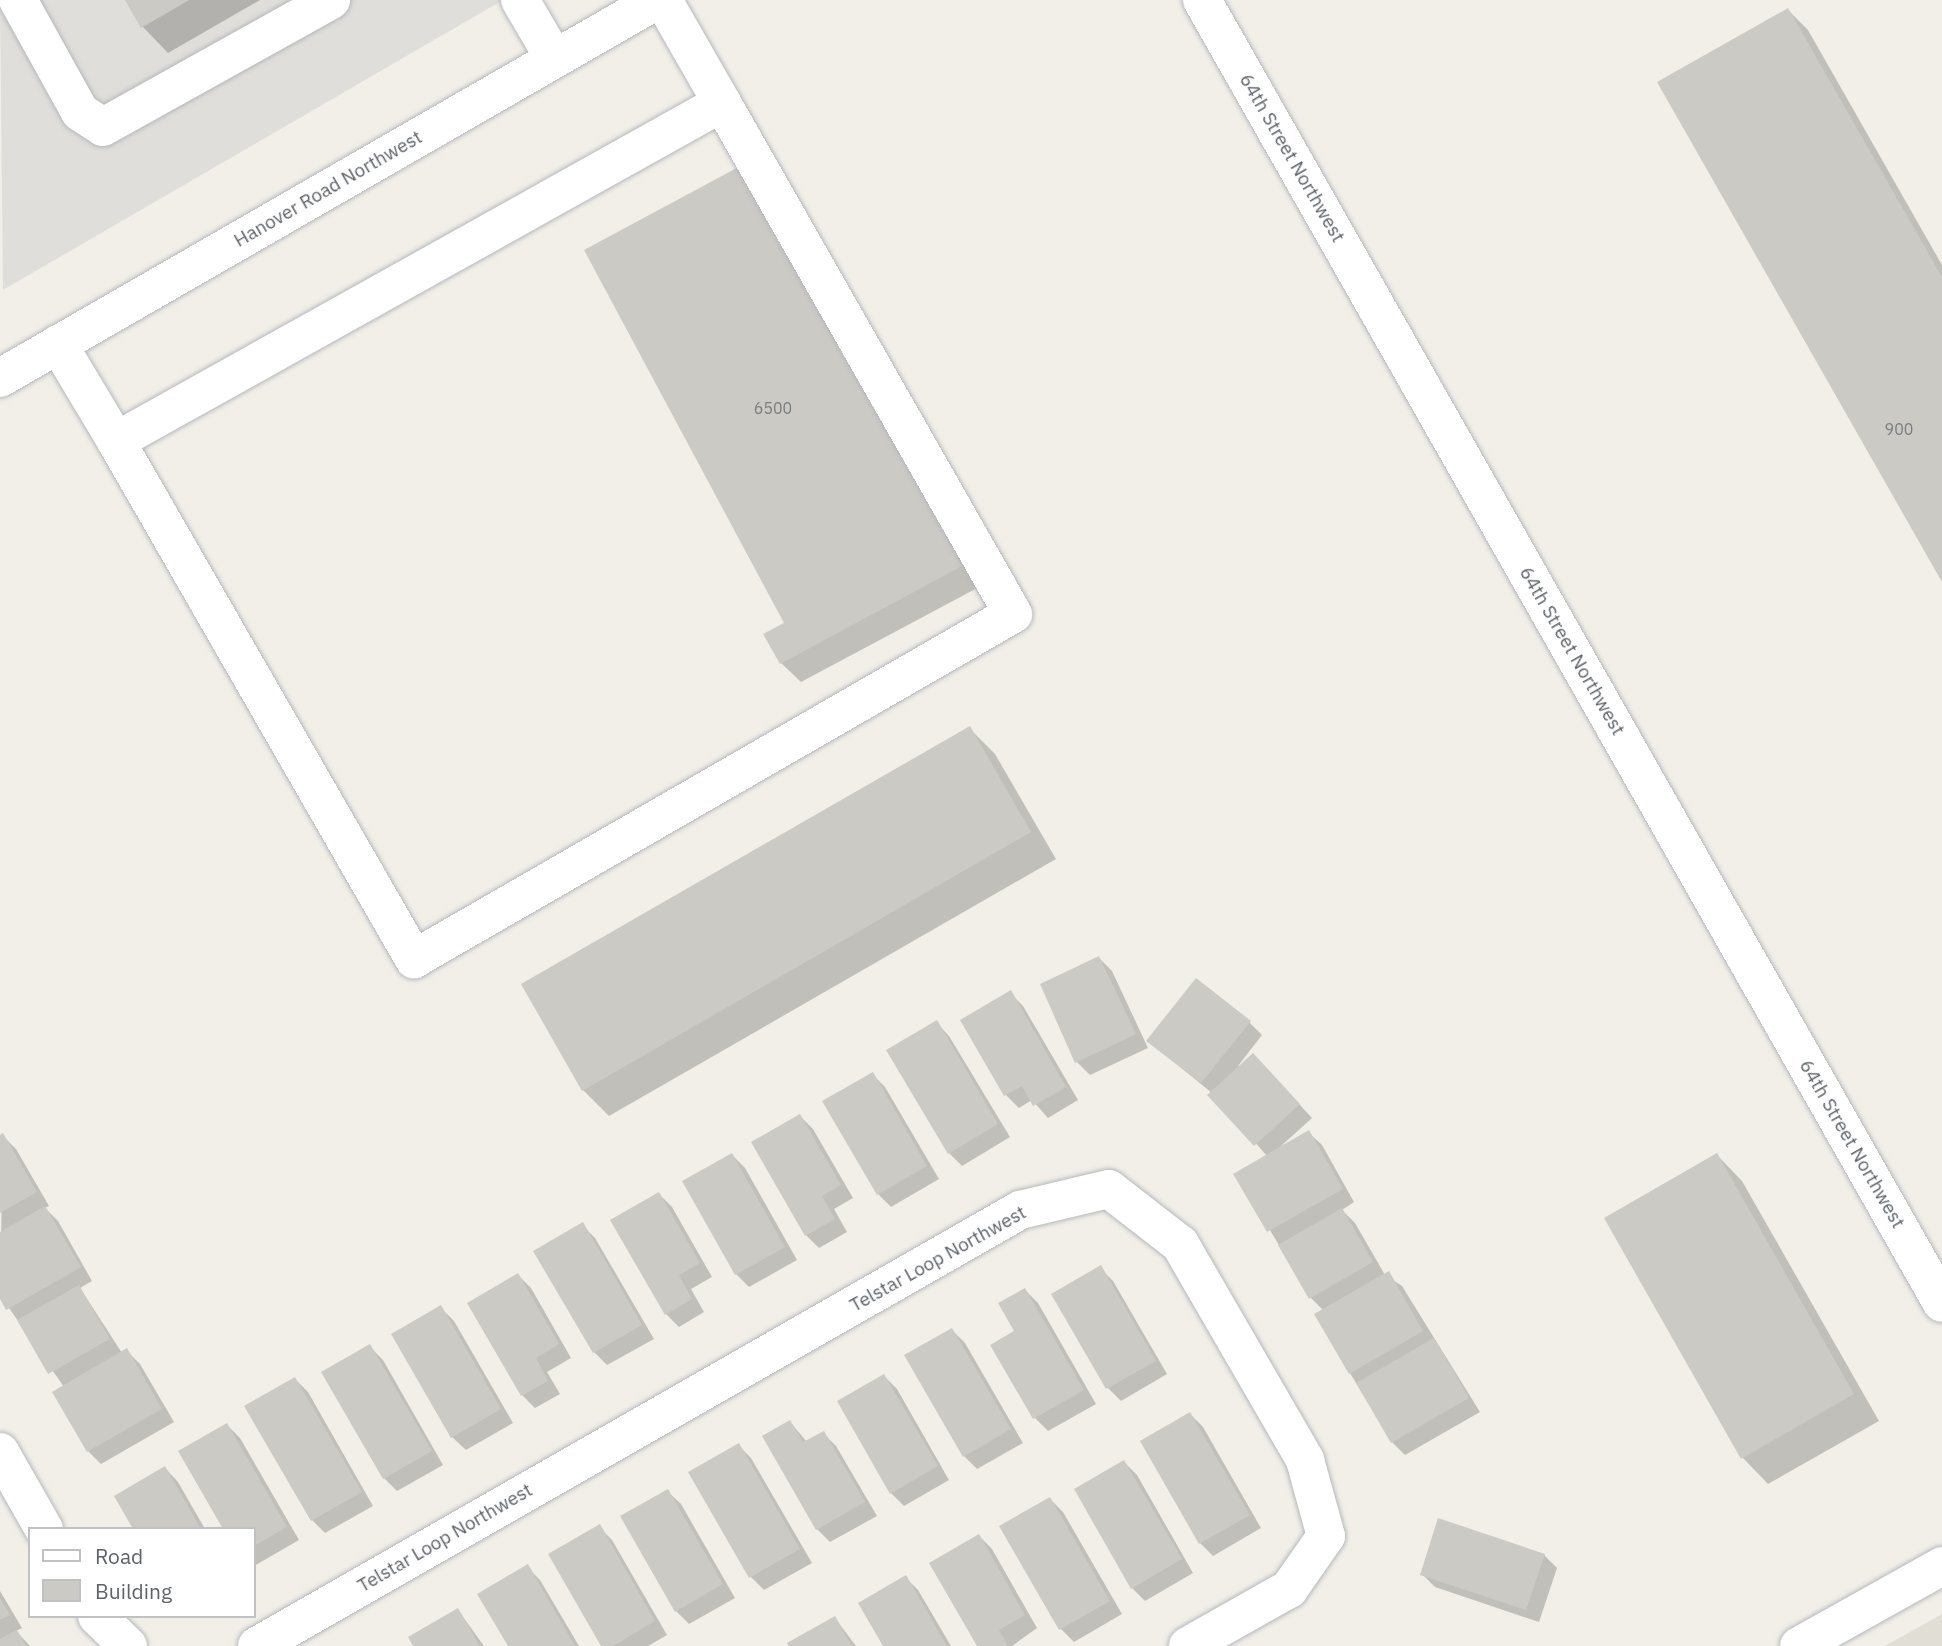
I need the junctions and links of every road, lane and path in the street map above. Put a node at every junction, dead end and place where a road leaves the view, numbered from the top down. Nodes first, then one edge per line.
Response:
1 (18, 0) edge
2 (331, 0) edge
3 (520, 0) edge
4 (657, 0) edge
5 (663, 0) edge
6 (1202, 0) edge
7 (554, 58) junction
8 (722, 103) junction
9 (58, 344) junction
10 (0, 378) edge
11 (116, 442) junction
12 (1942, 1303) edge
13 (0, 1452) edge
14 (43, 1527) edge
15 (1942, 1566) edge
16 (99, 1618) edge
17 (128, 1646) edge
18 (257, 1646) edge
19 (1188, 1646) edge
20 (1799, 1646) edge

1 - 2 street
3 - 7 street
4 - 7 street, Hanover Road Northwest
5 - 8 street
6 - 12 street, 64th Street Northwest
7 - 9 street, Hanover Road Northwest
8 - 11 street
8 - 11 street
9 - 10 street, Hanover Road Northwest
9 - 11 street
13 - 14 street
15 - 20 street
16 - 17 street
18 - 19 street, Telstar Loop Northwest

